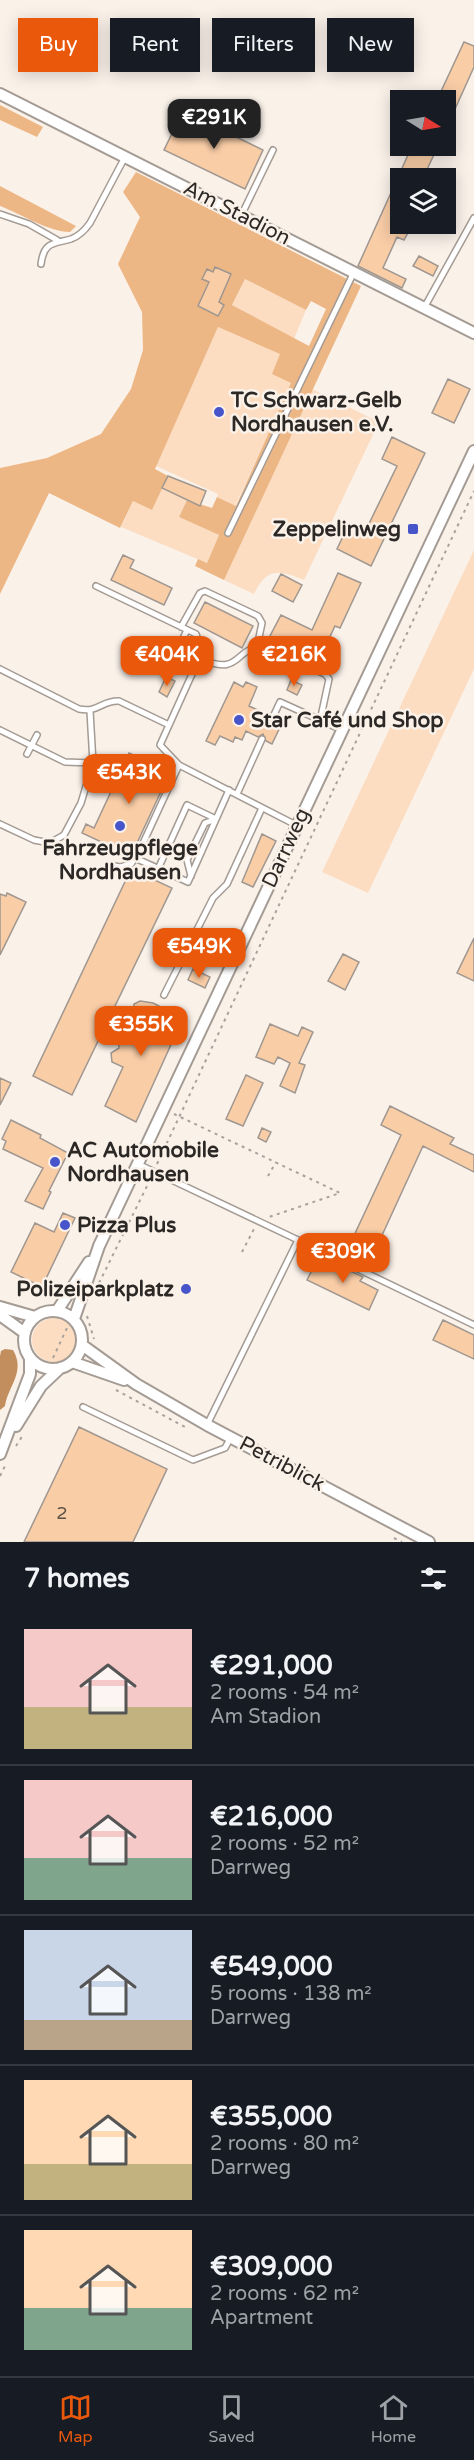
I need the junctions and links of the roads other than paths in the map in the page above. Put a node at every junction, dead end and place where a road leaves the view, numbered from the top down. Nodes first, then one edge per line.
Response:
1 (0, 94) edge
2 (273, 150) dead end
3 (125, 157) junction
4 (0, 214) edge
5 (241, 216) junction
6 (474, 219) edge
7 (57, 240) junction
8 (41, 264) dead end
9 (354, 272) junction
10 (424, 308) junction
11 (474, 333) edge
12 (474, 451) edge
13 (228, 532) dead end
14 (96, 586) dead end
15 (184, 628) junction
16 (257, 647) junction
17 (176, 653) dead end
18 (199, 658) junction
19 (0, 669) edge
20 (90, 711) junction
21 (273, 717) dead end
22 (320, 721) junction
23 (169, 724) junction
24 (0, 730) edge
25 (342, 730) junction
26 (37, 735) dead end
27 (262, 739) dead end
28 (31, 745) junction
29 (27, 754) dead end
30 (93, 763) junction
31 (179, 765) junction
32 (229, 790) junction
33 (237, 794) junction
34 (262, 808) junction
35 (216, 819) junction
36 (0, 824) edge
37 (296, 825) junction
38 (135, 858) junction
39 (109, 865) dead end
40 (158, 868) junction
41 (191, 876) junction
42 (164, 995) dead end
43 (138, 1164) junction
44 (298, 1240) junction
45 (99, 1246) junction
46 (0, 1307) edge
47 (57, 1311) junction
48 (0, 1315) edge
49 (35, 1317) junction
50 (73, 1318) junction
51 (474, 1325) edge
52 (25, 1333) junction
53 (82, 1345) junction
54 (30, 1358) junction
55 (72, 1362) junction
56 (54, 1369) junction
57 (136, 1384) junction
58 (82, 1407) dead end
59 (207, 1425) junction
60 (231, 1437) junction
61 (6, 1453) edge
62 (429, 1542) edge

1 - 3 street, Am Stadion
2 - 5 lane
3 - 5 street, Am Stadion
3 - 7 lane
4 - 7 lane
5 - 9 street, Am Stadion
6 - 10 lane
7 - 8 lane
9 - 10 street, Am Stadion
9 - 13 lane
10 - 11 street, Am Stadion
12 - 25 street, Darrweg
14 - 15 lane
15 - 16 lane
15 - 17 lane
15 - 18 lane
16 - 18 lane
16 - 22 lane
18 - 23 lane
19 - 20 lane
20 - 23 lane
20 - 30 lane
21 - 22 lane
22 - 25 lane
23 - 31 lane
24 - 28 lane
25 - 37 street, Darrweg
26 - 28 lane
27 - 33 lane
28 - 29 lane
28 - 30 lane
30 - 36 lane
31 - 32 lane
31 - 38 lane
32 - 33 lane
32 - 35 lane
33 - 34 lane
34 - 37 lane
34 - 42 lane
35 - 40 lane
35 - 41 lane
35 - 41 lane
37 - 43 street, Darrweg
38 - 39 lane
38 - 40 lane
40 - 41 lane
43 - 44 lane
43 - 45 street, Darrweg
44 - 51 lane
44 - 59 lane
45 - 47 street, Darrweg
45 - 50 street, Darrweg
46 - 49 street
47 - 49 street
47 - 50 street
48 - 52 street
49 - 52 street
50 - 53 street
52 - 54 street
53 - 55 street
53 - 57 street, Petriblick
54 - 56 street
54 - 61 street
55 - 56 street
55 - 57 street, Petriblick
56 - 61 street
57 - 59 street, Petriblick
58 - 60 lane
59 - 60 street, Petriblick
60 - 62 street, Petriblick

